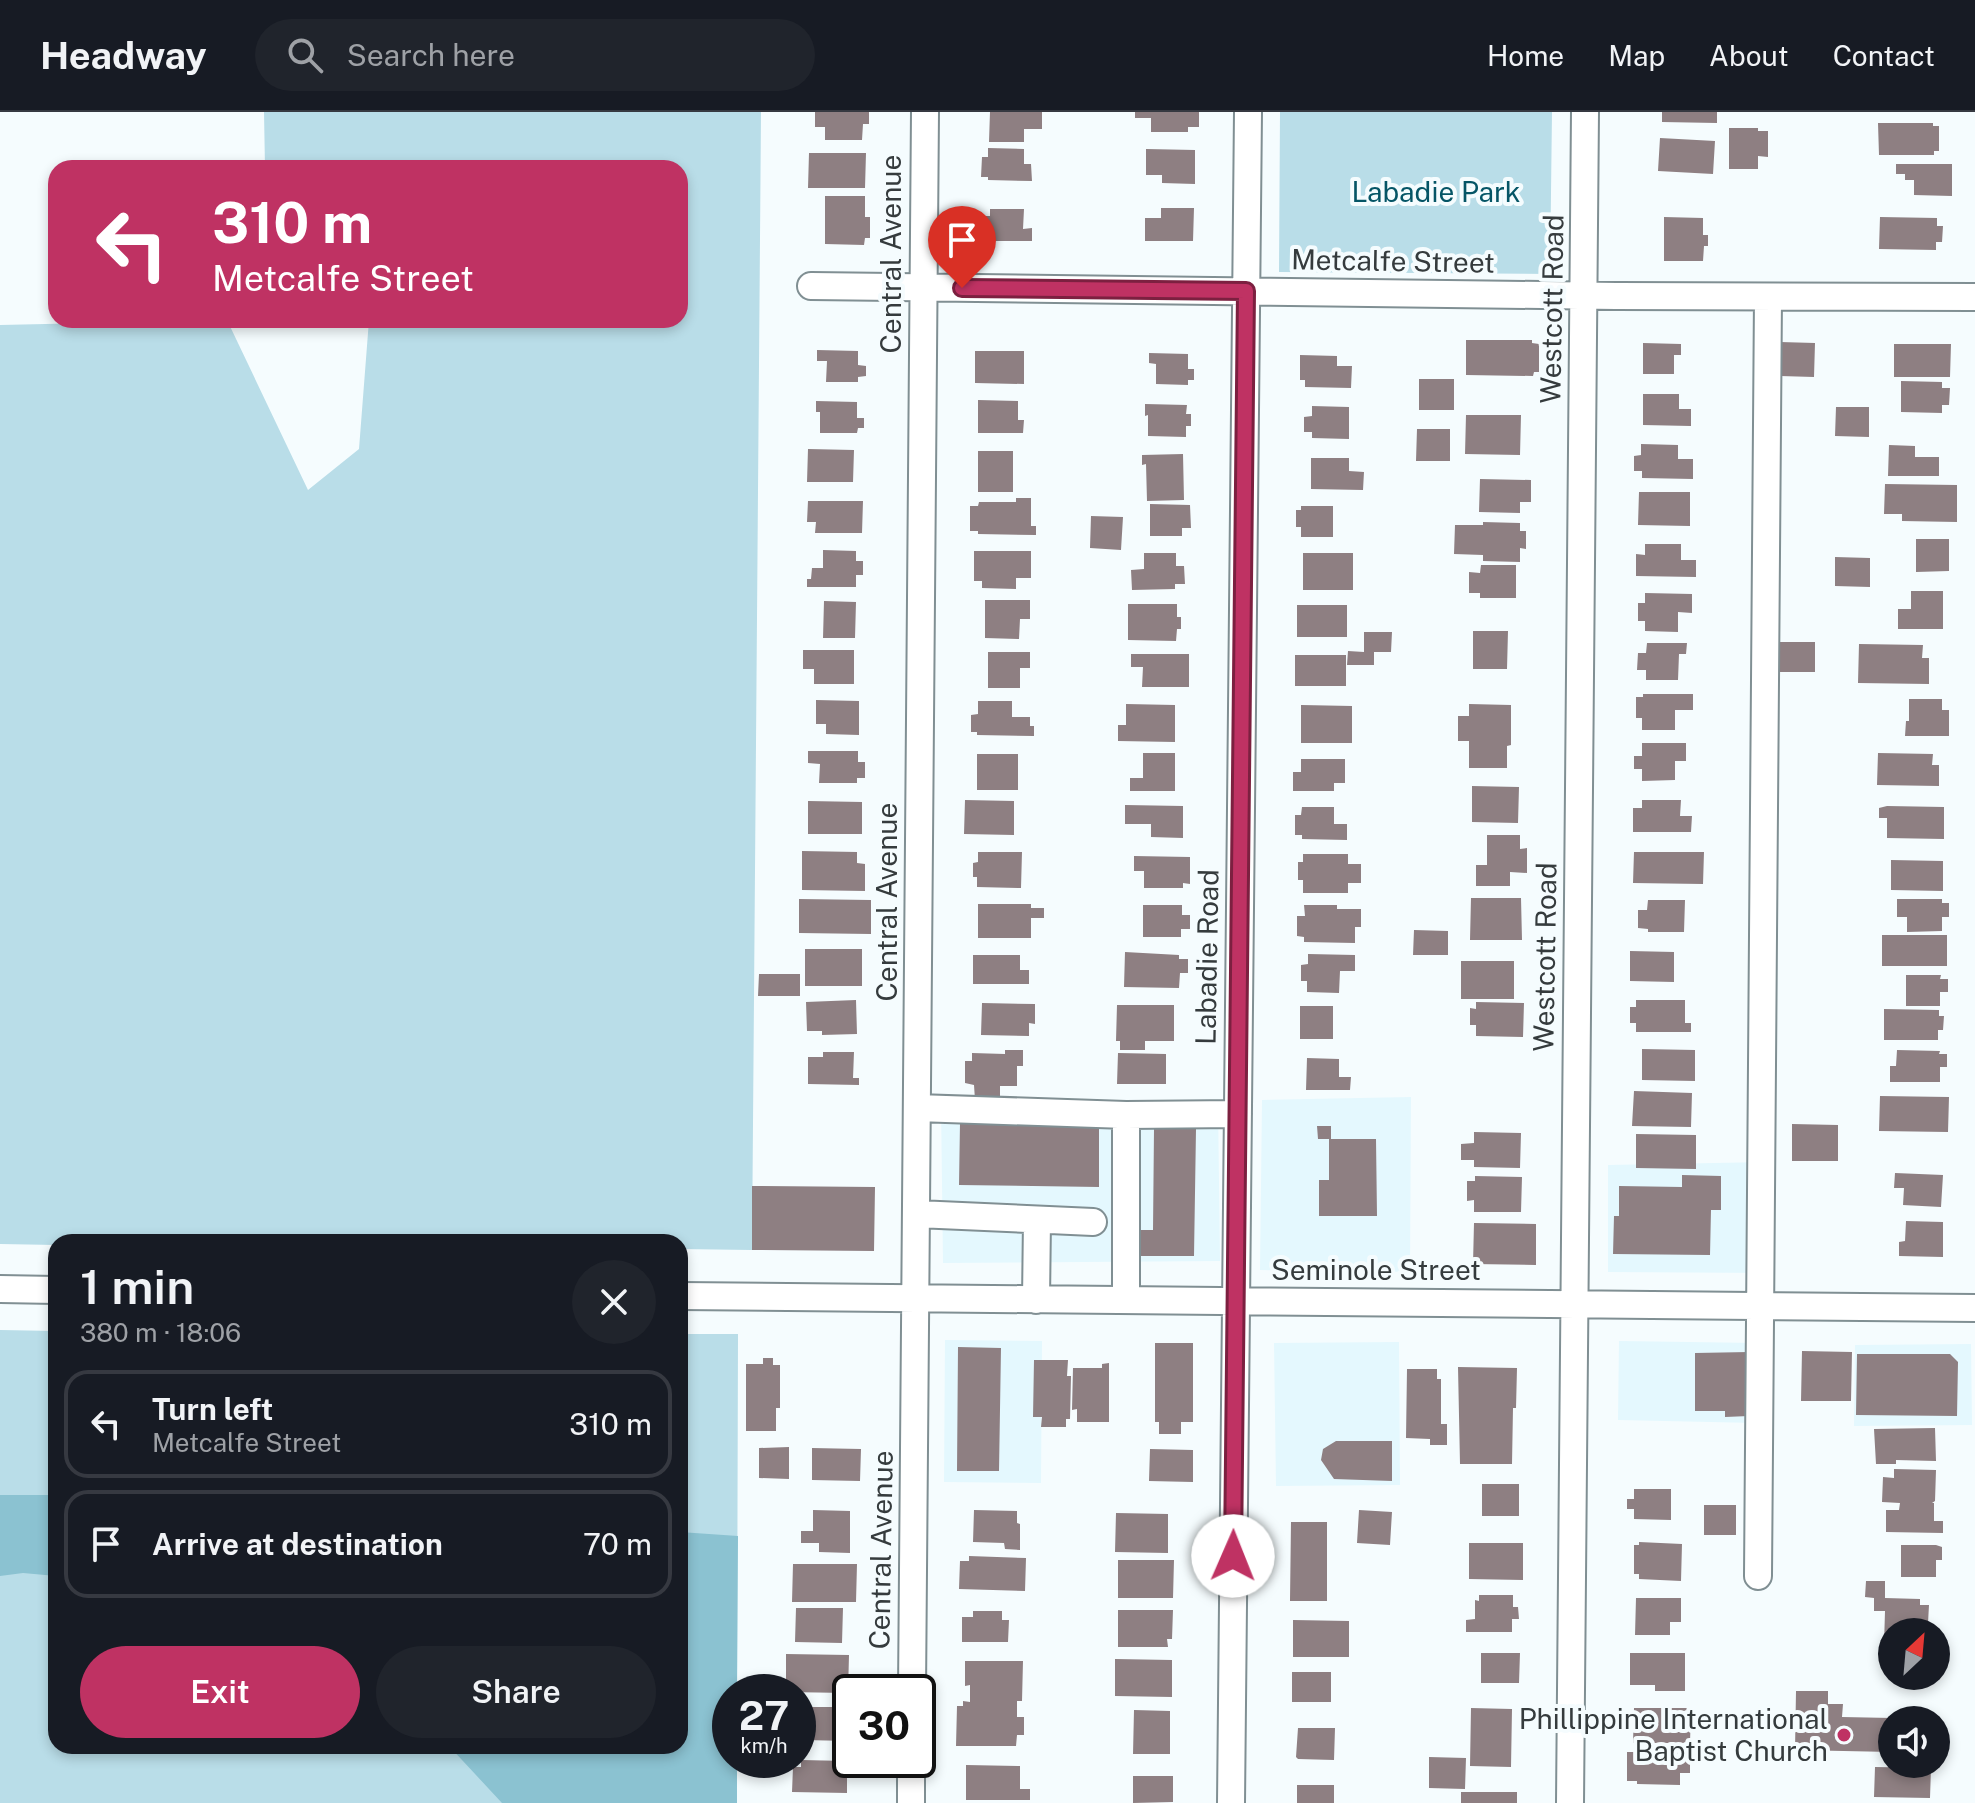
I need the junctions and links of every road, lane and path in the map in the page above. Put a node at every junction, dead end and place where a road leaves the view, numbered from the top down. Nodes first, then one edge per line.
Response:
1 (925, 112) edge
2 (1248, 112) edge
3 (1585, 112) edge
4 (811, 286) dead end
5 (923, 287) junction
6 (1246, 291) junction
7 (1584, 295) junction
8 (1768, 297) junction
9 (1975, 297) edge
10 (917, 1108) junction
11 (1238, 1114) junction
12 (1126, 1115) junction
13 (917, 1214) junction
14 (1037, 1220) junction
15 (1093, 1222) dead end
16 (0, 1289) edge
17 (48, 1290) edge
18 (688, 1296) edge
19 (916, 1299) junction
20 (1036, 1300) junction
21 (1126, 1300) junction
22 (1236, 1301) junction
23 (1574, 1304) junction
24 (1760, 1306) junction
25 (1975, 1308) edge
26 (1758, 1576) dead end
27 (912, 1674) edge
28 (911, 1778) edge
29 (911, 1803) edge
30 (1231, 1803) edge
31 (1570, 1803) edge

1 - 5 street, Central Avenue
2 - 6 street, Labadie Road
3 - 7 street, Westcott Road
4 - 5 street, Metcalfe Street
5 - 6 street, Metcalfe Street
5 - 10 street, Central Avenue
6 - 7 street, Metcalfe Street
6 - 11 street, Labadie Road
7 - 8 street, Metcalfe Street
7 - 23 street, Westcott Road
8 - 9 street, Metcalfe Street
8 - 24 street
10 - 12 street
10 - 13 street, Central Avenue
11 - 12 street
11 - 22 street, Labadie Road
12 - 21 street
13 - 14 street
13 - 19 street, Central Avenue
14 - 15 street
14 - 20 street
16 - 17 street
18 - 19 street, Seminole Street
19 - 20 street, Seminole Street
19 - 27 street, Central Avenue
20 - 21 street, Seminole Street
21 - 22 street, Seminole Street
22 - 23 street, Seminole Street
22 - 30 street, Labadie Road
23 - 24 street, Seminole Street
23 - 31 street, Westcott Road
24 - 25 street, Seminole Street
24 - 26 street
28 - 29 street

